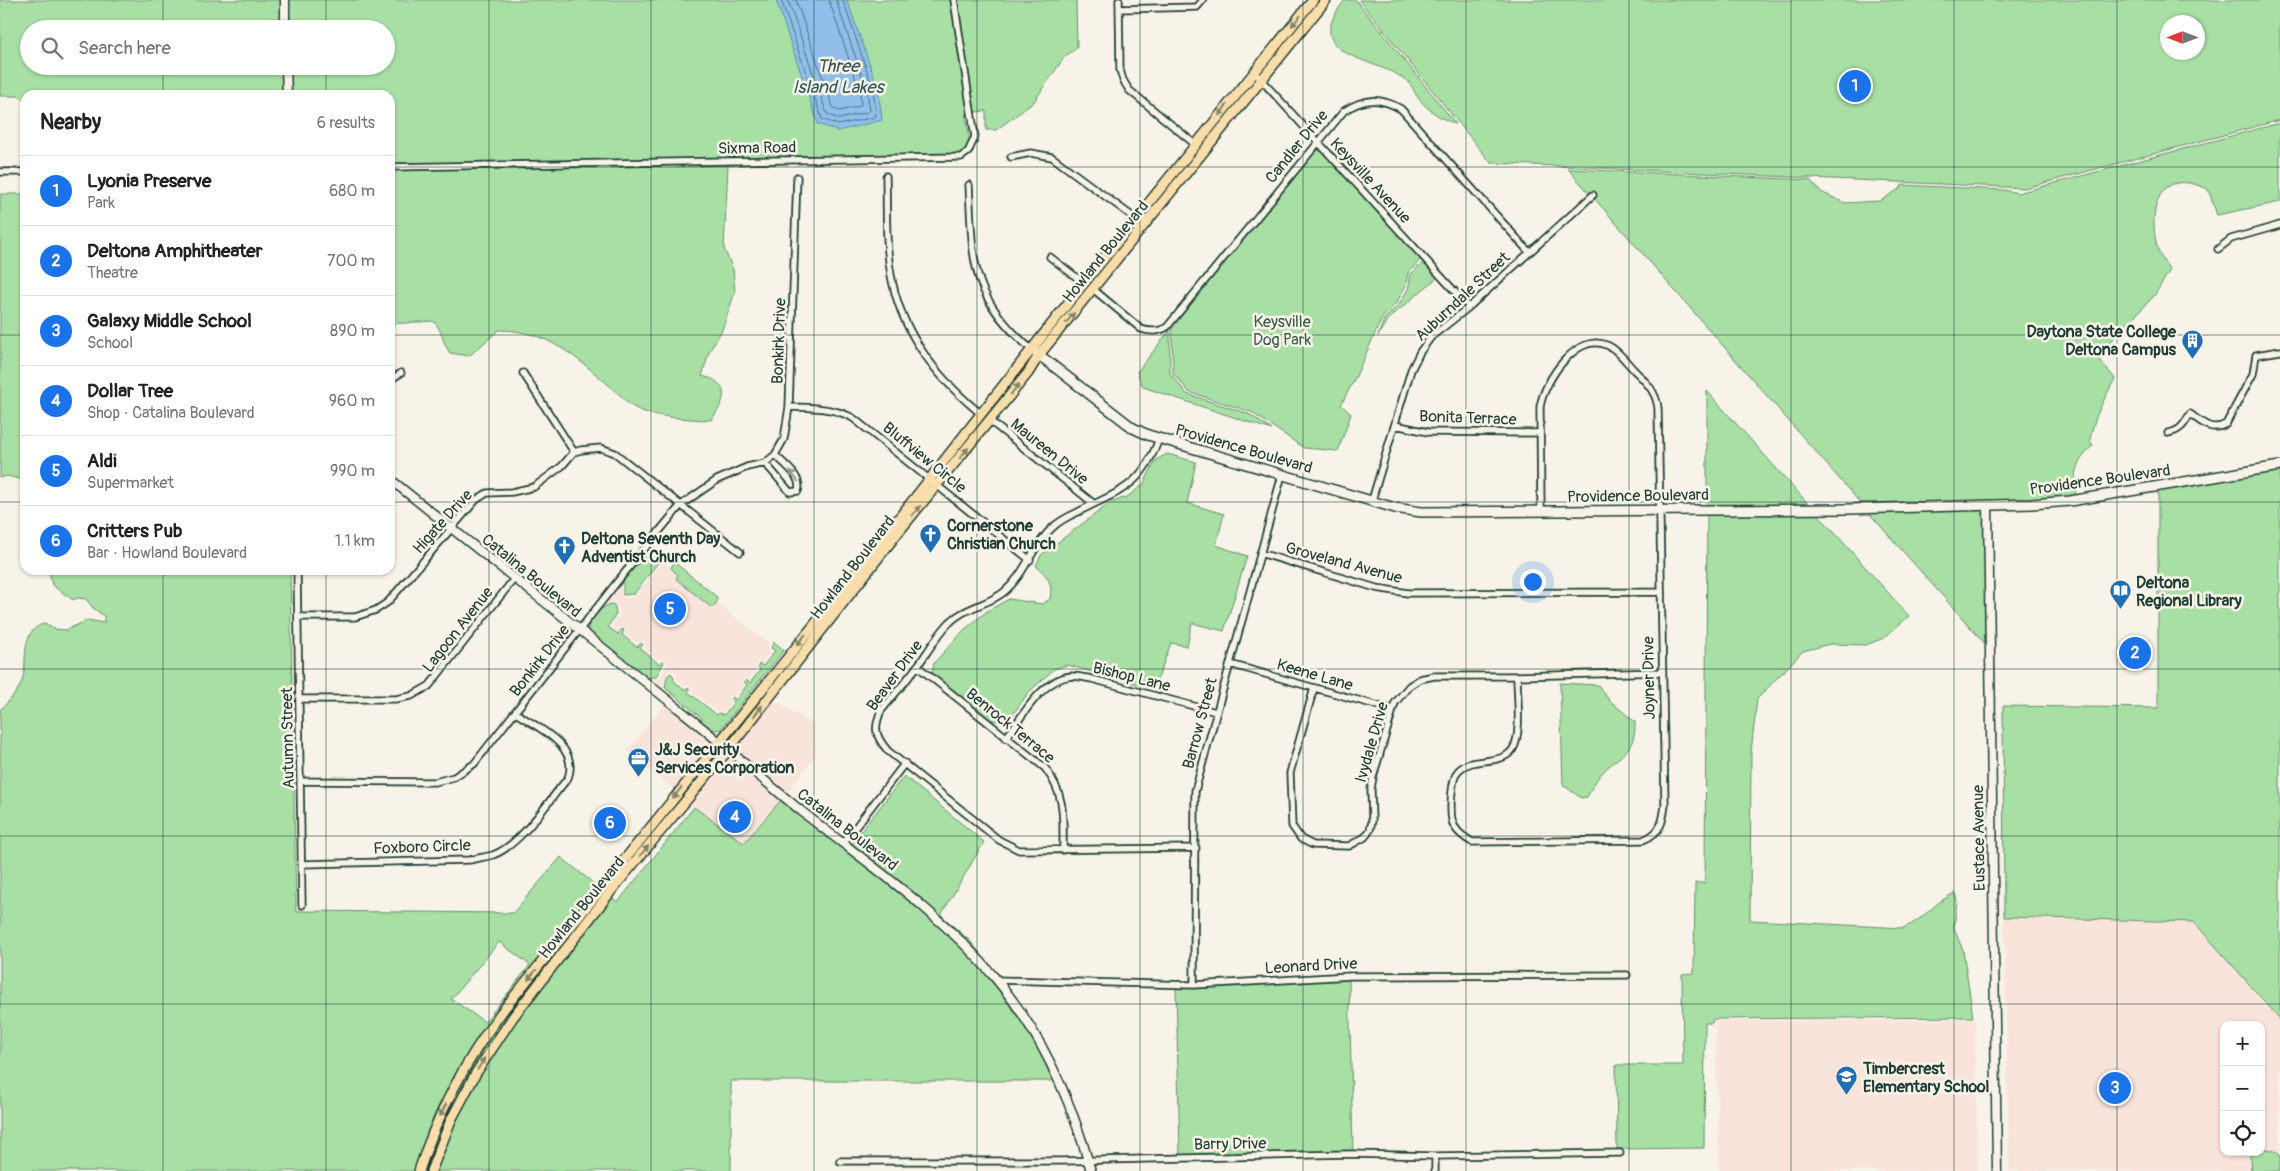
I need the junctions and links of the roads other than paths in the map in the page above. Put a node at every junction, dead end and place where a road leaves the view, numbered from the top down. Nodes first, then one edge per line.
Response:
1 (285, 0) edge
2 (954, 0) edge
3 (1119, 0) edge
4 (1204, 0) edge
5 (1326, 0) edge
6 (1308, 2) edge
7 (1119, 9) junction
8 (286, 20) edge
9 (1254, 72) junction
10 (286, 75) edge
11 (1262, 80) junction
12 (287, 90) edge
13 (1317, 142) junction
14 (1196, 145) junction
15 (1011, 157) dead end
16 (395, 167) edge
17 (0, 172) edge
18 (20, 172) edge
19 (797, 176) dead end
20 (886, 176) dead end
21 (969, 185) dead end
22 (1592, 195) dead end
23 (1136, 219) junction
24 (2280, 226) edge
25 (2218, 249) dead end
26 (1529, 252) junction
27 (1050, 257) dead end
28 (1084, 283) junction
29 (1093, 289) junction
30 (1469, 307) junction
31 (2280, 351) edge
32 (1036, 353) junction
33 (401, 373) dead end
34 (523, 373) dead end
35 (395, 377) edge
36 (789, 407) junction
37 (980, 413) junction
38 (990, 421) junction
39 (1395, 425) junction
40 (1540, 433) junction
41 (2168, 434) dead end
42 (1159, 439) junction
43 (574, 452) junction
44 (776, 455) junction
45 (765, 463) junction
46 (2280, 466) edge
47 (1282, 475) junction
48 (930, 479) junction
49 (395, 484) edge
50 (938, 486) junction
51 (1372, 500) junction
52 (1093, 503) junction
53 (681, 505) junction
54 (1988, 505) junction
55 (1661, 509) junction
56 (1541, 511) junction
57 (451, 528) junction
58 (740, 552) dead end
59 (1260, 553) junction
60 (1030, 560) junction
61 (298, 575) edge
62 (514, 579) junction
63 (1661, 592) junction
64 (299, 617) junction
65 (580, 631) junction
66 (1230, 664) junction
67 (917, 666) junction
68 (1662, 672) junction
69 (1517, 676) junction
70 (1314, 688) junction
71 (300, 699) junction
72 (1393, 710) junction
73 (1216, 712) junction
74 (516, 713) junction
75 (1006, 738) junction
76 (719, 742) junction
77 (728, 750) junction
78 (905, 763) junction
79 (301, 781) junction
80 (844, 842) junction
81 (1196, 848) junction
82 (1063, 850) junction
83 (302, 864) junction
84 (302, 905) dead end
85 (1627, 975) dead end
86 (997, 980) junction
87 (1194, 985) junction
88 (1620, 1152) dead end
89 (1435, 1156) junction
90 (1088, 1160) junction
91 (840, 1161) dead end
92 (420, 1171) edge
93 (431, 1171) edge
94 (1092, 1171) edge
95 (1435, 1171) edge
96 (1997, 1171) edge

1 - 8 street
2 - 16 street, Sixma Road
3 - 7 street
4 - 7 street
5 - 11 main road, Howland Boulevard
6 -> 9 main road, Howland Boulevard
7 - 14 street
9 - 11 street, Keysville Avenue
9 -> 14 main road, Howland Boulevard
10 - 12 street
11 - 13 street, Keysville Avenue
11 - 29 main road, Howland Boulevard
13 - 26 street, Candler Drive
13 - 29 street, Candler Drive
13 - 30 street, Keysville Avenue
14 - 23 main road, Howland Boulevard
15 - 23 street
17 - 18 street
19 - 36 street, Bonkirk Drive
20 - 37 street
21 - 32 street
22 - 26 street, Auburndale Street
23 - 28 main road, Howland Boulevard
24 - 25 street
26 - 30 street, Auburndale Street
27 - 28 street
28 - 32 main road, Howland Boulevard
32 -> 29 main road, Howland Boulevard
30 - 39 street, Auburndale Street
31 - 41 street
32 - 37 main road, Howland Boulevard
38 -> 32 main road, Howland Boulevard
32 - 42 main road, Providence Boulevard
33 - 35 street
34 - 43 street
36 - 44 street, Bonkirk Drive
36 - 48 street, Bluffview Circle
37 - 48 main road, Howland Boulevard
50 -> 38 main road, Howland Boulevard
38 - 52 street, Maureen Drive
39 - 40 street, Bonita Terrace
39 - 51 street, Auburndale Street
40 - 55 street, Joyner Drive
40 - 56 street, Joyner Drive
42 - 47 main road, Providence Boulevard
42 - 52 street, Beaver Drive
43 - 53 street
43 - 57 street, Higate Drive
44 - 45 street, Bonkirk Drive
45 -> 44 street
45 - 53 street, Bonkirk Drive
46 - 54 main road, Providence Boulevard
47 - 51 main road, Providence Boulevard
47 - 59 street, Barrow Street
48 - 50 street, Bluffview Circle
48 -> 76 main road, Howland Boulevard
49 - 57 street, Catalina Boulevard
50 - 60 street, Bluffview Circle
77 -> 50 main road, Howland Boulevard
51 - 56 main road, Providence Boulevard
52 - 60 street, Beaver Drive
53 - 58 street
53 - 65 street, Bonkirk Drive
54 - 55 main road, Providence Boulevard
54 - 96 street, Eustace Avenue
55 - 56 main road, Providence Boulevard
55 - 63 street, Joyner Drive
57 - 62 street, Catalina Boulevard
57 - 64 street, Higate Drive
59 - 63 street, Groveland Avenue
59 - 66 street, Barrow Street
60 - 67 street, Beaver Drive
61 - 64 street, Autumn Street
62 - 65 street, Catalina Boulevard
62 - 71 street, Lagoon Avenue
63 - 68 street, Joyner Drive
64 - 71 street, Autumn Street
65 - 74 street, Bonkirk Drive
65 - 76 street, Catalina Boulevard
66 - 70 street, Keene Lane
66 - 73 street, Barrow Street
67 - 75 street, Benrock Terrace
67 - 78 street, Beaver Drive
68 - 69 street, Ivydale Drive
68 - 69 street, Joyner Drive
69 - 72 street, Ivydale Drive
70 - 72 street, Keene Lane
70 - 72 street, Ivydale Drive
71 - 79 street, Autumn Street
73 - 75 street, Bishop Lane
73 - 81 street, Barrow Street
74 - 79 street, Bonkirk Drive
74 - 83 street, Foxboro Circle
75 - 82 street, Benrock Terrace
76 - 77 street, Catalina Boulevard
76 -> 92 main road, Howland Boulevard
77 - 80 street, Catalina Boulevard
93 -> 77 main road, Howland Boulevard
78 - 80 street
78 - 82 street, Beaver Drive
79 - 83 street, Autumn Street
80 - 86 street, Catalina Boulevard
81 - 82 street, Beaver Drive
81 - 87 street, Barrow Street
83 - 84 street, Autumn Street
85 - 87 street, Leonard Drive
86 - 87 street, Leonard Drive
86 - 90 street, Catalina Boulevard
88 - 89 street, Barry Drive
89 - 90 street, Barry Drive
89 - 95 street
90 - 91 street, Barry Drive
90 - 94 street, Catalina Boulevard

